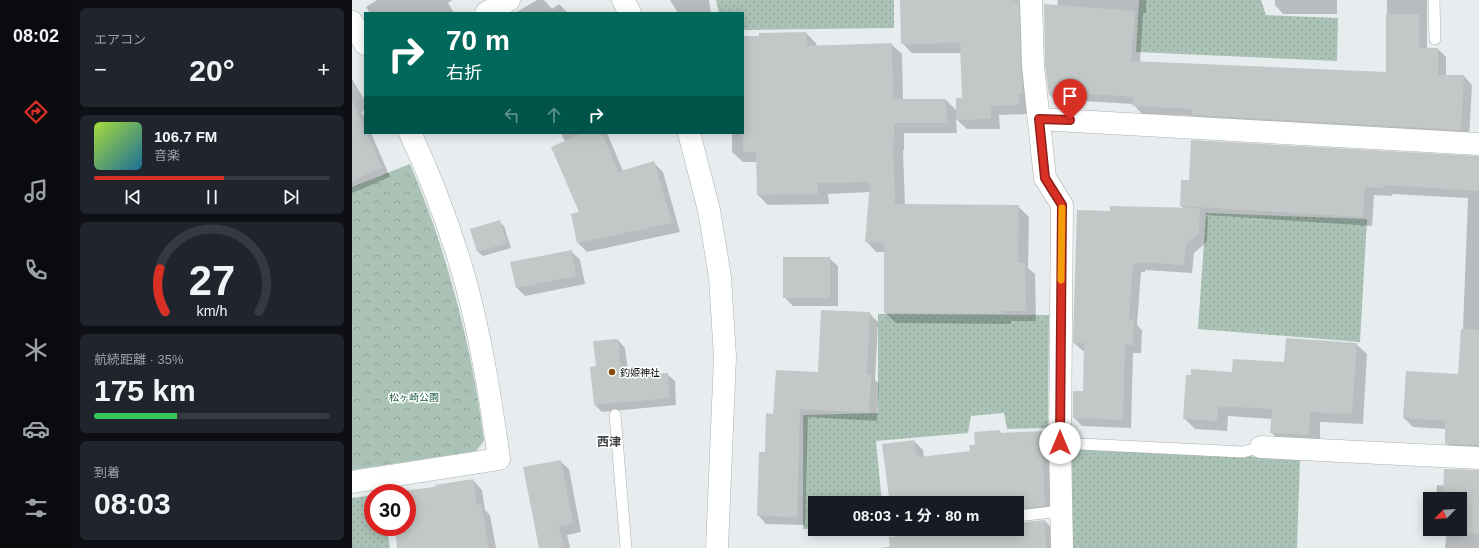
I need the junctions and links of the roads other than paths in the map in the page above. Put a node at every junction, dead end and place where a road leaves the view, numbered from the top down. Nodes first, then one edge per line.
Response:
1 (509, 0) edge
2 (623, 0) edge
3 (1030, 0) edge
4 (1434, 0) edge
5 (488, 12) edge
6 (629, 12) edge
7 (352, 22) edge
8 (1436, 39) dead end
9 (364, 42) edge
10 (1039, 119) junction
11 (410, 134) edge
12 (689, 134) edge
13 (1479, 144) edge
14 (615, 415) dead end
15 (1060, 443) junction
16 (1261, 447) joint
17 (1479, 458) edge
18 (352, 482) edge
19 (1061, 511) junction
20 (1024, 515) edge
21 (626, 548) edge
22 (717, 548) edge
23 (1062, 548) edge

1 - 5 street
2 - 6 street
3 - 10 street
4 - 8 lane
7 - 9 street
10 - 13 street
10 - 15 street
11 - 18 street
12 - 22 street
14 - 21 lane
15 - 16 lane
15 - 19 street
16 - 17 street
19 - 20 lane
19 - 23 street

